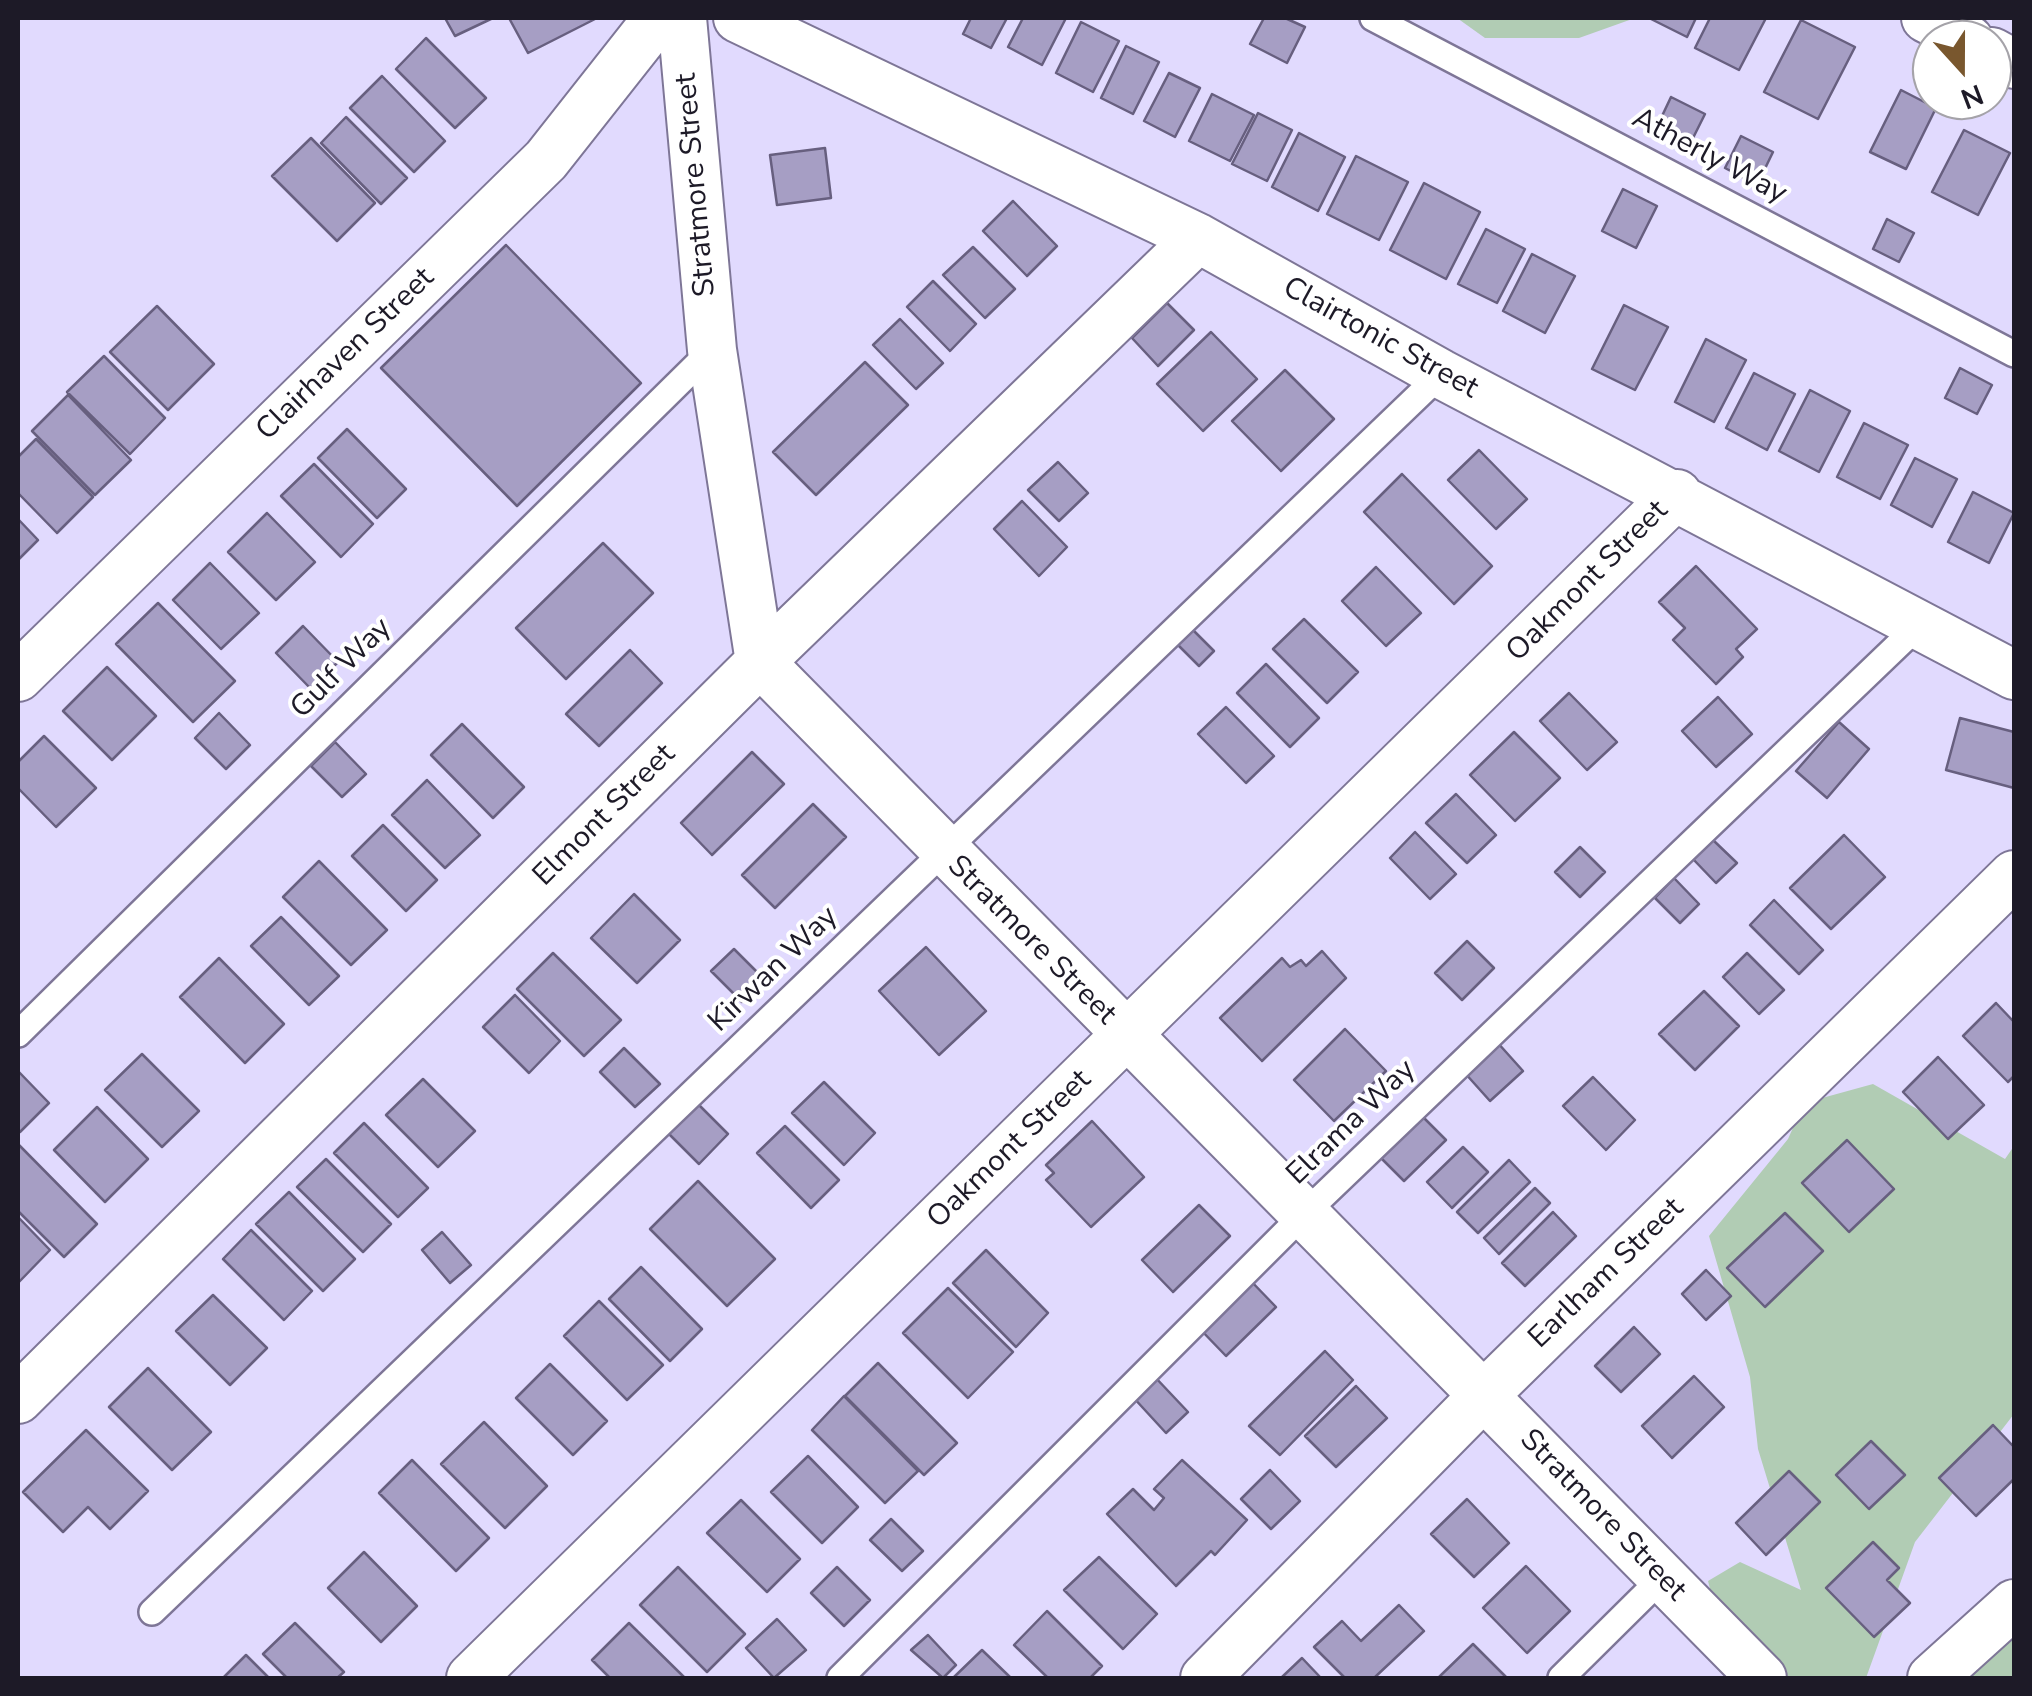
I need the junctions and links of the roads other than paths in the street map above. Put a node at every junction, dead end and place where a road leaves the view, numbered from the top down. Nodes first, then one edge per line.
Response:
1 (658, 18) edge
2 (682, 18) edge
3 (738, 18) edge
4 (1373, 18) edge
5 (1198, 238) junction
6 (712, 350) junction
7 (2014, 354) edge
8 (1441, 374) junction
9 (1678, 494) junction
10 (1919, 625) junction
11 (760, 662) junction
12 (2014, 675) edge
13 (18, 678) edge
14 (943, 852) junction
15 (2014, 876) edge
16 (18, 1034) edge
17 (1126, 1037) junction
18 (1304, 1215) junction
19 (1484, 1395) junction
20 (18, 1399) edge
21 (1662, 1578) junction
22 (2014, 1604) edge
23 (152, 1612) dead end
24 (471, 1678) edge
25 (840, 1678) edge
26 (1206, 1678) edge
27 (1561, 1678) edge
28 (1762, 1678) edge
29 (1932, 1678) edge

1 - 13 street, Clairhaven Street
2 - 6 street, Stratmore Street
3 - 5 street, Clairtonic Street
4 - 7 lane, Atherly Way
5 - 8 street, Clairtonic Street
5 - 11 street, Elmont Street
6 - 11 street, Stratmore Street
6 - 16 lane, Gulf Way
8 - 9 street, Clairtonic Street
8 - 14 lane, Kirwan Way
9 - 10 street, Clairtonic Street
9 - 17 street, Oakmont Street
10 - 12 street, Clairtonic Street
10 - 18 lane, Elrama Way
11 - 14 street, Stratmore Street
11 - 20 street, Elmont Street
14 - 17 street, Stratmore Street
14 - 23 lane, Kirwan Way
15 - 19 street, Earlham Street
17 - 18 street, Stratmore Street
17 - 24 street, Oakmont Street
18 - 19 street, Stratmore Street
18 - 25 lane, Elrama Way
19 - 21 street, Stratmore Street
19 - 26 street, Earlham Street
21 - 27 lane
21 - 28 street, Stratmore Street
22 - 29 street

